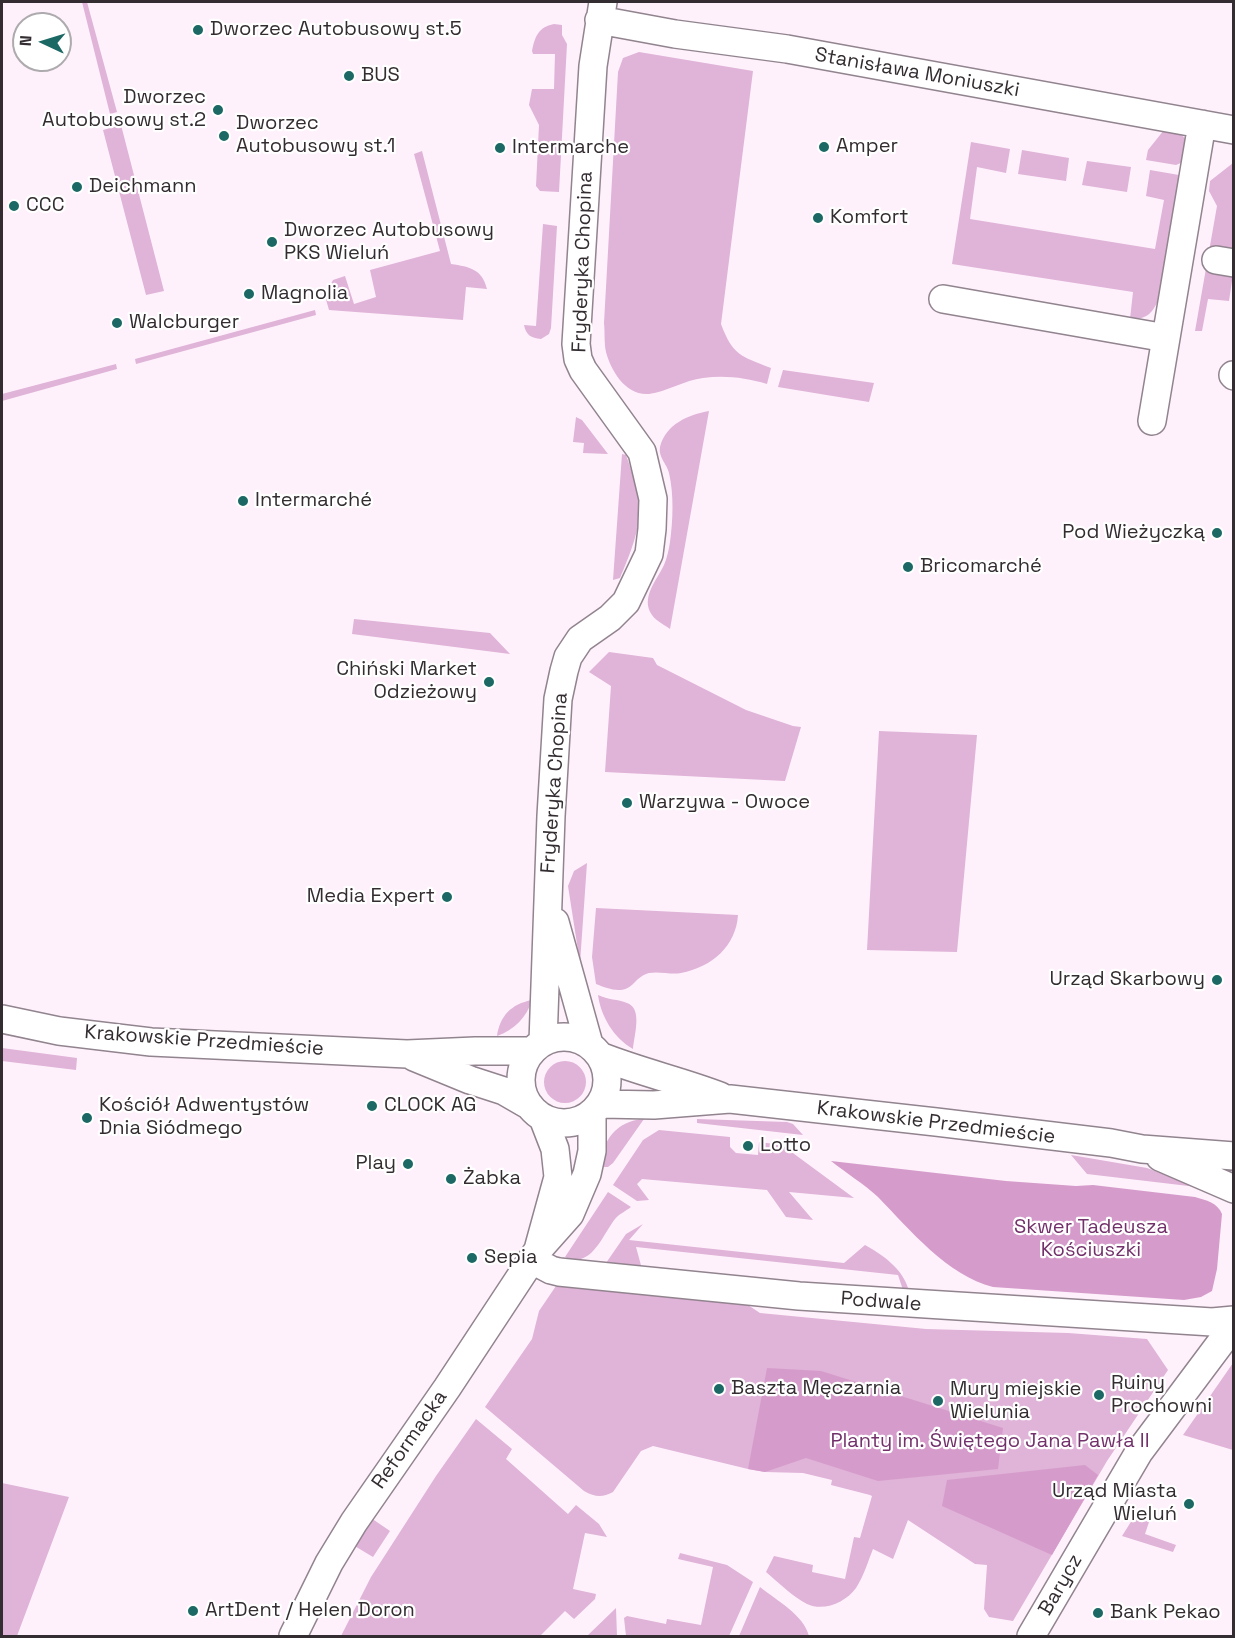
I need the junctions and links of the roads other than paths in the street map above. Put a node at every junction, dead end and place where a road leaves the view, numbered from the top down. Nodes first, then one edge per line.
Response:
1 (601, 11) edge
2 (1202, 124) junction
3 (1233, 130) edge
4 (943, 299) dead end
5 (1166, 338) junction
6 (1152, 421) dead end
7 (548, 901) junction
8 (2, 1019) edge
9 (537, 1047) junction
10 (595, 1050) junction
11 (407, 1054) junction
12 (730, 1099) junction
13 (597, 1109) junction
14 (536, 1112) junction
15 (1143, 1149) junction
16 (1233, 1155) edge
17 (1233, 1189) edge
18 (535, 1255) junction
19 (1233, 1320) edge
20 (1233, 1325) edge
21 (293, 1636) edge
22 (1031, 1636) edge

1 - 2 street, Stanisława Moniuszki
1 - 7 street, Fryderyka Chopina
2 - 3 street, Stanisława Moniuszki
2 - 5 street
4 - 5 street
5 - 6 street
7 - 9 street, Fryderyka Chopina
7 - 10 street, Fryderyka Chopina
8 - 11 street, Krakowskie Przedmieście
9 - 10 street
9 - 11 street, Krakowskie Przedmieście
9 - 14 street
10 - 12 street, Krakowskie Przedmieście
10 - 13 street
11 - 14 street, Krakowskie Przedmieście
12 - 13 street, Krakowskie Przedmieście
12 - 15 street, Krakowskie Przedmieście
13 - 14 street
13 - 18 street, Reformacka
14 - 18 street, Reformacka
15 - 16 street, Krakowskie Przedmieście
15 - 17 street, Krakowskie Przedmieście
18 - 19 street, Podwale
18 - 21 street, Reformacka
20 - 22 street, Barycz

